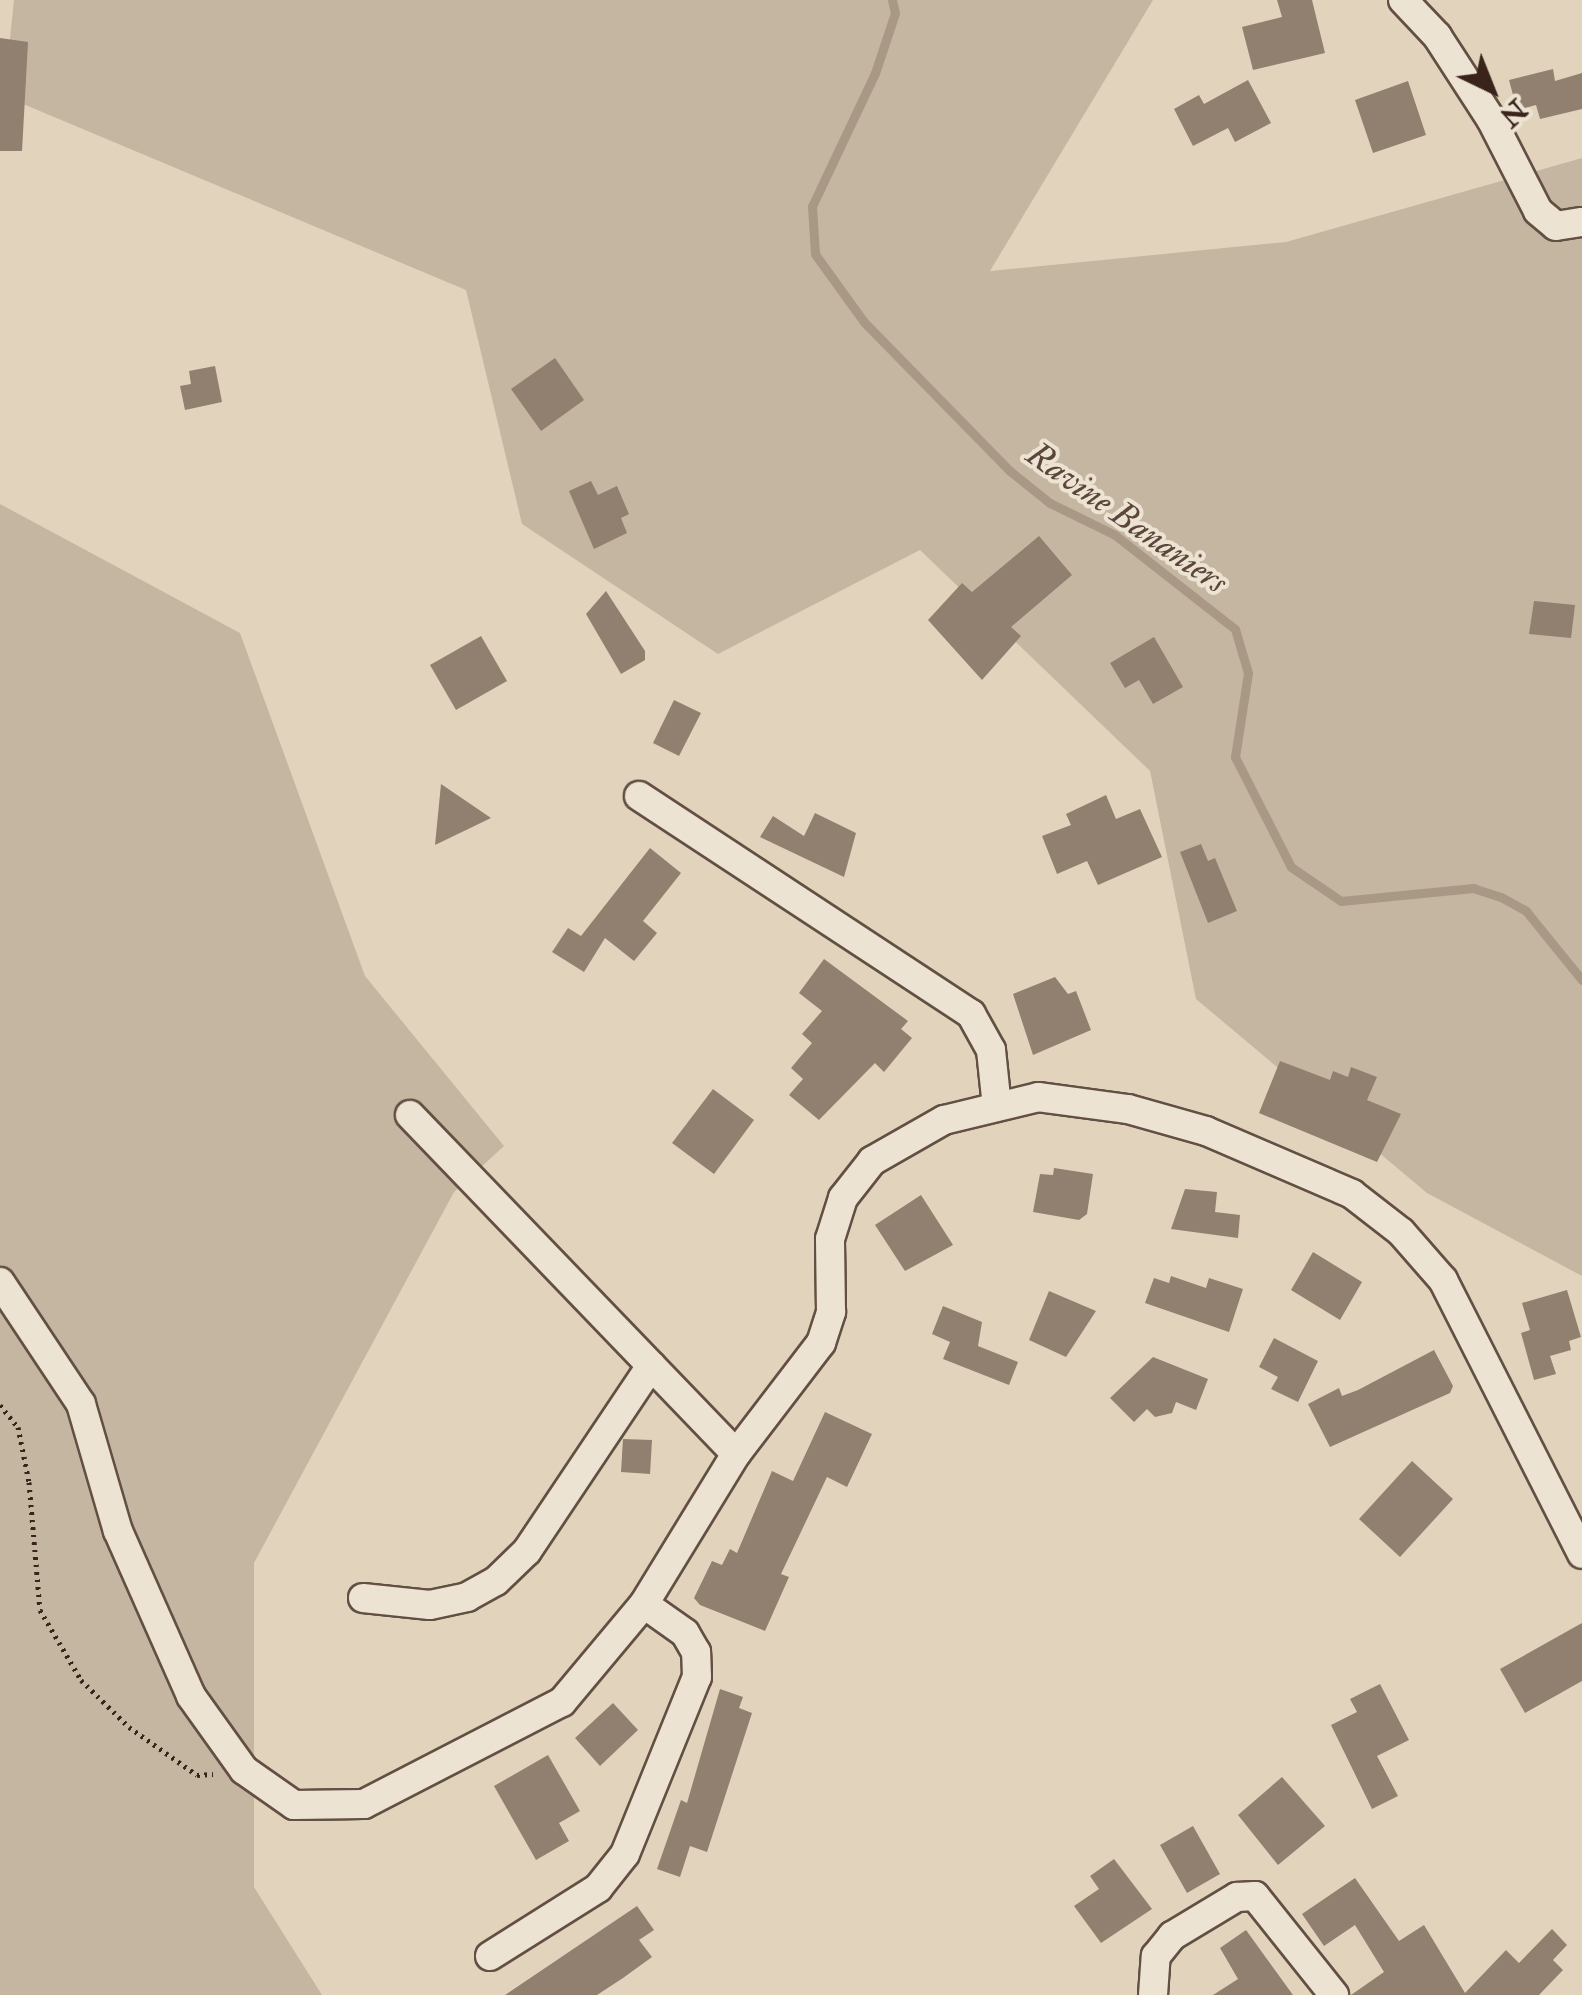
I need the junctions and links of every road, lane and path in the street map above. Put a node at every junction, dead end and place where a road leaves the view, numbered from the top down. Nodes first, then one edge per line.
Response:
1 (1402, 0) edge
2 (1582, 222) edge
3 (639, 796) dead end
4 (998, 1107) junction
5 (410, 1115) dead end
6 (0, 1282) edge
7 (651, 1366) junction
8 (0, 1404) edge
9 (736, 1454) junction
10 (1582, 1554) edge
11 (363, 1598) dead end
12 (644, 1604) junction
13 (244, 1770) junction
14 (490, 1956) dead end
15 (1153, 1995) edge
16 (1334, 1995) edge

1 - 2 street
3 - 4 street
4 - 9 street
4 - 10 street
5 - 7 street
6 - 13 street
7 - 9 street
7 - 11 street
8 - 13 path
9 - 12 street
12 - 13 street
12 - 14 street
15 - 16 street

